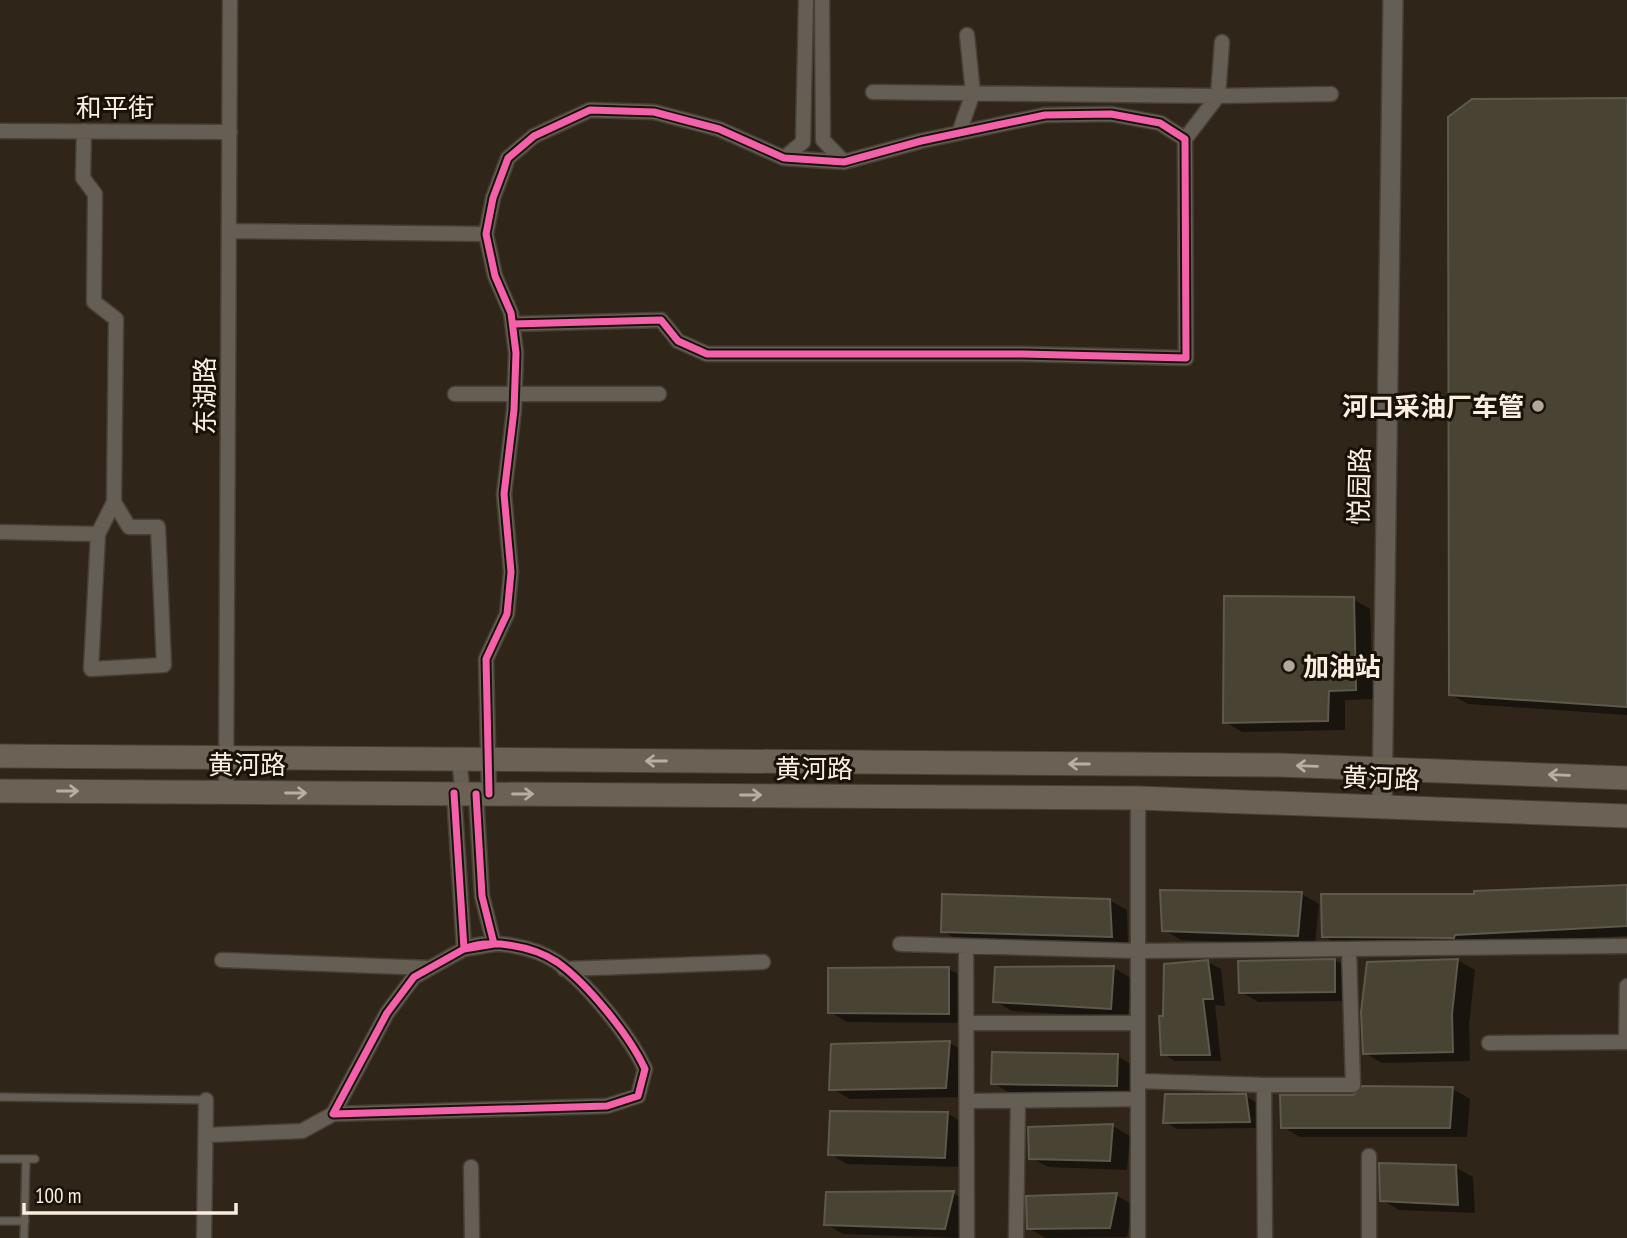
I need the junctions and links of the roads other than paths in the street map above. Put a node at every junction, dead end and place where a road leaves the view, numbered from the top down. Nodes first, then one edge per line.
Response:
1 (230, 0) edge
2 (806, 0) edge
3 (822, 0) edge
4 (1393, 0) edge
5 (967, 35) dead end
6 (1222, 42) dead end
7 (873, 92) dead end
8 (973, 93) junction
9 (1331, 94) dead end
10 (1218, 96) junction
11 (961, 127) dead end
12 (0, 131) edge
13 (84, 131) junction
14 (230, 132) junction
15 (1185, 139) junction
16 (784, 158) junction
17 (844, 162) junction
18 (229, 232) junction
19 (485, 234) junction
20 (513, 324) junction
21 (455, 394) dead end
22 (515, 394) junction
23 (659, 394) dead end
24 (114, 502) junction
25 (0, 532) edge
26 (98, 534) junction
27 (0, 756) edge
28 (226, 758) junction
29 (459, 760) junction
30 (488, 760) junction
31 (1381, 769) junction
32 (1627, 778) edge
33 (0, 790) edge
34 (226, 792) junction
35 (470, 794) junction
36 (1138, 798) junction
37 (1382, 806) junction
38 (1627, 816) edge
39 (494, 944) junction
40 (900, 944) dead end
41 (966, 946) junction
42 (1627, 946) edge
43 (464, 949) junction
44 (1349, 949) junction
45 (1138, 951) junction
46 (222, 960) dead end
47 (763, 962) dead end
48 (430, 968) junction
49 (564, 969) junction
50 (1627, 986) edge
51 (966, 1023) junction
52 (1138, 1023) junction
53 (1489, 1043) dead end
54 (1138, 1081) junction
55 (1264, 1085) junction
56 (0, 1097) edge
57 (1138, 1099) junction
58 (206, 1100) joint
59 (967, 1101) junction
60 (1018, 1101) junction
61 (334, 1114) junction
62 (206, 1135) junction
63 (1369, 1156) dead end
64 (0, 1159) edge
65 (26, 1159) junction
66 (35, 1159) dead end
67 (471, 1167) dead end
68 (0, 1221) edge
69 (25, 1221) junction
70 (24, 1238) edge
71 (204, 1238) edge
72 (472, 1238) edge
73 (967, 1238) edge
74 (1017, 1238) edge
75 (1138, 1238) edge
76 (1265, 1238) edge
77 (1369, 1238) edge

1 - 14 street, 东湖路
2 - 16 street
3 - 17 street
4 - 31 street, 悦园路
5 - 8 street
6 - 10 street
7 - 8 street
8 - 10 street
8 - 11 street
9 - 10 street
10 - 15 street
12 - 13 street, 和平街
13 - 14 street, 和平街
13 - 24 street
14 - 18 street, 东湖路
15 - 17 street
15 - 20 street
16 - 17 street
16 - 19 street
18 - 19 street
18 - 28 street, 东湖路
19 - 20 street
20 - 22 street
21 - 22 street
22 - 23 street
22 - 30 street
24 - 26 street
24 - 26 street
25 - 26 street
27 - 28 main road, 黄河路
28 - 29 main road, 黄河路
28 - 34 street, 东湖路
29 - 30 main road, 黄河路
29 - 35 street
31 -> 30 main road, 黄河路
30 - 35 street
32 -> 31 main road, 黄河路
31 - 37 street, 悦园路
33 -> 34 main road, 黄河路
34 -> 35 main road, 黄河路
35 -> 36 main road, 黄河路
35 - 39 street
35 - 43 street
36 - 37 main road, 黄河路
36 - 45 street
37 - 38 main road, 黄河路
39 - 43 street
39 - 49 street
40 - 41 street
41 - 45 street
41 - 51 street
42 - 44 street
43 - 48 street
44 - 45 street
44 - 55 street
45 - 52 street
46 - 48 street
47 - 49 street
48 - 61 street
49 - 61 street
50 - 53 street
51 - 52 street
51 - 59 street
52 - 54 street
54 - 55 street
54 - 57 street
55 - 76 street
56 - 58 lane
57 - 60 street
57 - 75 street
58 - 62 street
59 - 60 street
59 - 73 street
60 - 74 street
61 - 62 street
62 - 71 street
63 - 77 street
64 - 65 lane
65 - 66 lane
65 - 69 lane
67 - 72 street
68 - 69 lane
69 - 70 lane

